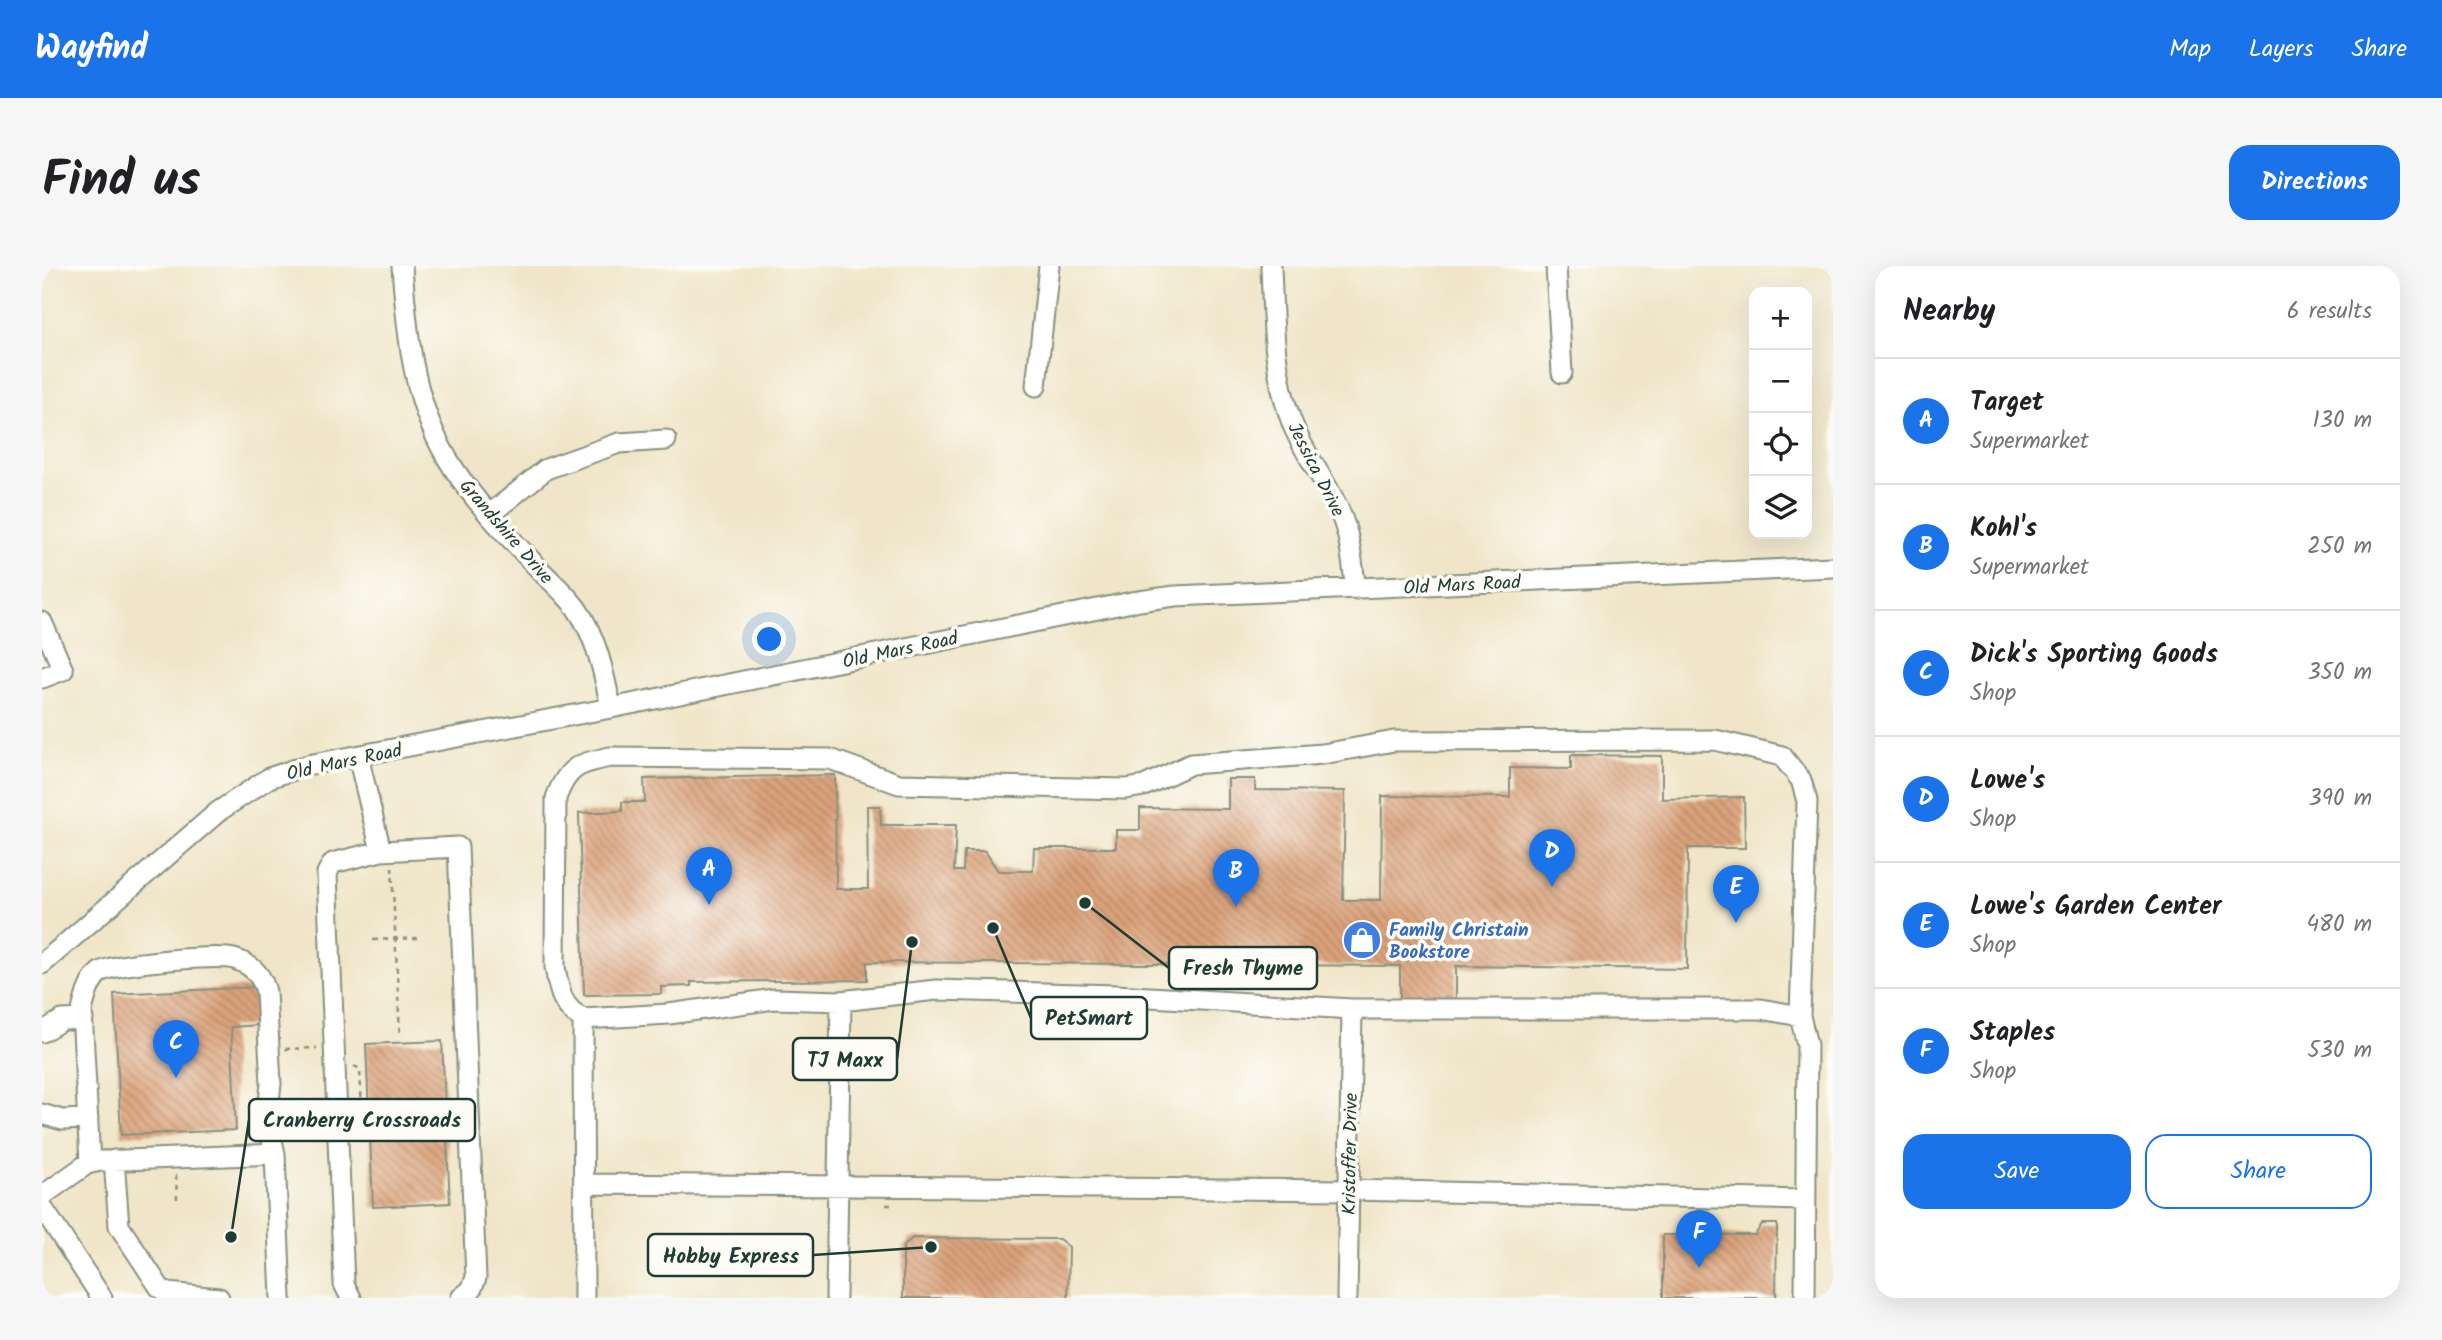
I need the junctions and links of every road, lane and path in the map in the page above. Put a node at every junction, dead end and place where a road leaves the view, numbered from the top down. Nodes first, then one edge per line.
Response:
1 (401, 266) edge
2 (1049, 266) edge
3 (1271, 266) edge
4 (1556, 266) edge
5 (1562, 373) dead end
6 (1036, 386) dead end
7 (666, 440) dead end
8 (489, 515) junction
9 (1833, 567) edge
10 (1356, 589) junction
11 (42, 622) edge
12 (42, 678) edge
13 (611, 708) junction
14 (358, 756) junction
15 (386, 855) junction
16 (417, 938) dead end
17 (395, 939) junction
18 (373, 940) dead end
19 (42, 964) edge
20 (841, 1001) junction
21 (1352, 1009) junction
22 (1800, 1016) junction
23 (83, 1019) junction
24 (583, 1019) junction
25 (42, 1032) edge
26 (400, 1036) dead end
27 (322, 1044) dead end
28 (289, 1049) dead end
29 (354, 1066) dead end
30 (42, 1114) edge
31 (88, 1119) junction
32 (363, 1132) dead end
33 (275, 1154) junction
34 (114, 1160) junction
35 (90, 1163) junction
36 (176, 1168) dead end
37 (584, 1184) junction
38 (838, 1186) junction
39 (1349, 1190) junction
40 (42, 1196) edge
41 (177, 1199) dead end
42 (1806, 1200) junction
43 (886, 1205) dead end
44 (891, 1205) dead end
45 (42, 1207) edge
46 (102, 1298) edge
47 (219, 1298) edge
48 (281, 1298) edge
49 (351, 1298) edge
50 (461, 1298) edge
51 (584, 1298) edge
52 (836, 1298) edge
53 (1347, 1298) edge
54 (1805, 1298) edge

1 - 8 street, Grandshire Drive
2 - 6 street
3 - 10 street, Jessica Drive
4 - 5 street
7 - 8 street
8 - 13 street, Grandshire Drive
9 - 10 street, Old Mars Road
10 - 13 street, Old Mars Road
11 - 12 street
13 - 14 street, Old Mars Road
14 - 15 street
14 - 19 street, Old Mars Road
15 - 17 path
15 - 49 street
15 - 50 street
16 - 17 path
17 - 18 path
17 - 26 path
20 - 21 street
20 - 24 street
20 - 38 street
21 - 22 street
21 - 39 street, Kristoffer Drive
22 - 24 street
22 - 42 street
23 - 25 street
23 - 31 street
23 - 33 street
24 - 37 street
27 - 28 path
29 - 32 path
30 - 31 street
31 - 35 street
33 - 34 street
33 - 48 street
34 - 35 street
34 - 47 street
35 - 40 street
36 - 41 path
37 - 38 street
37 - 51 street
38 - 39 street
38 - 52 street
39 - 42 street
39 - 53 street, Kristoffer Drive
42 - 54 street
43 - 44 path
45 - 46 street

